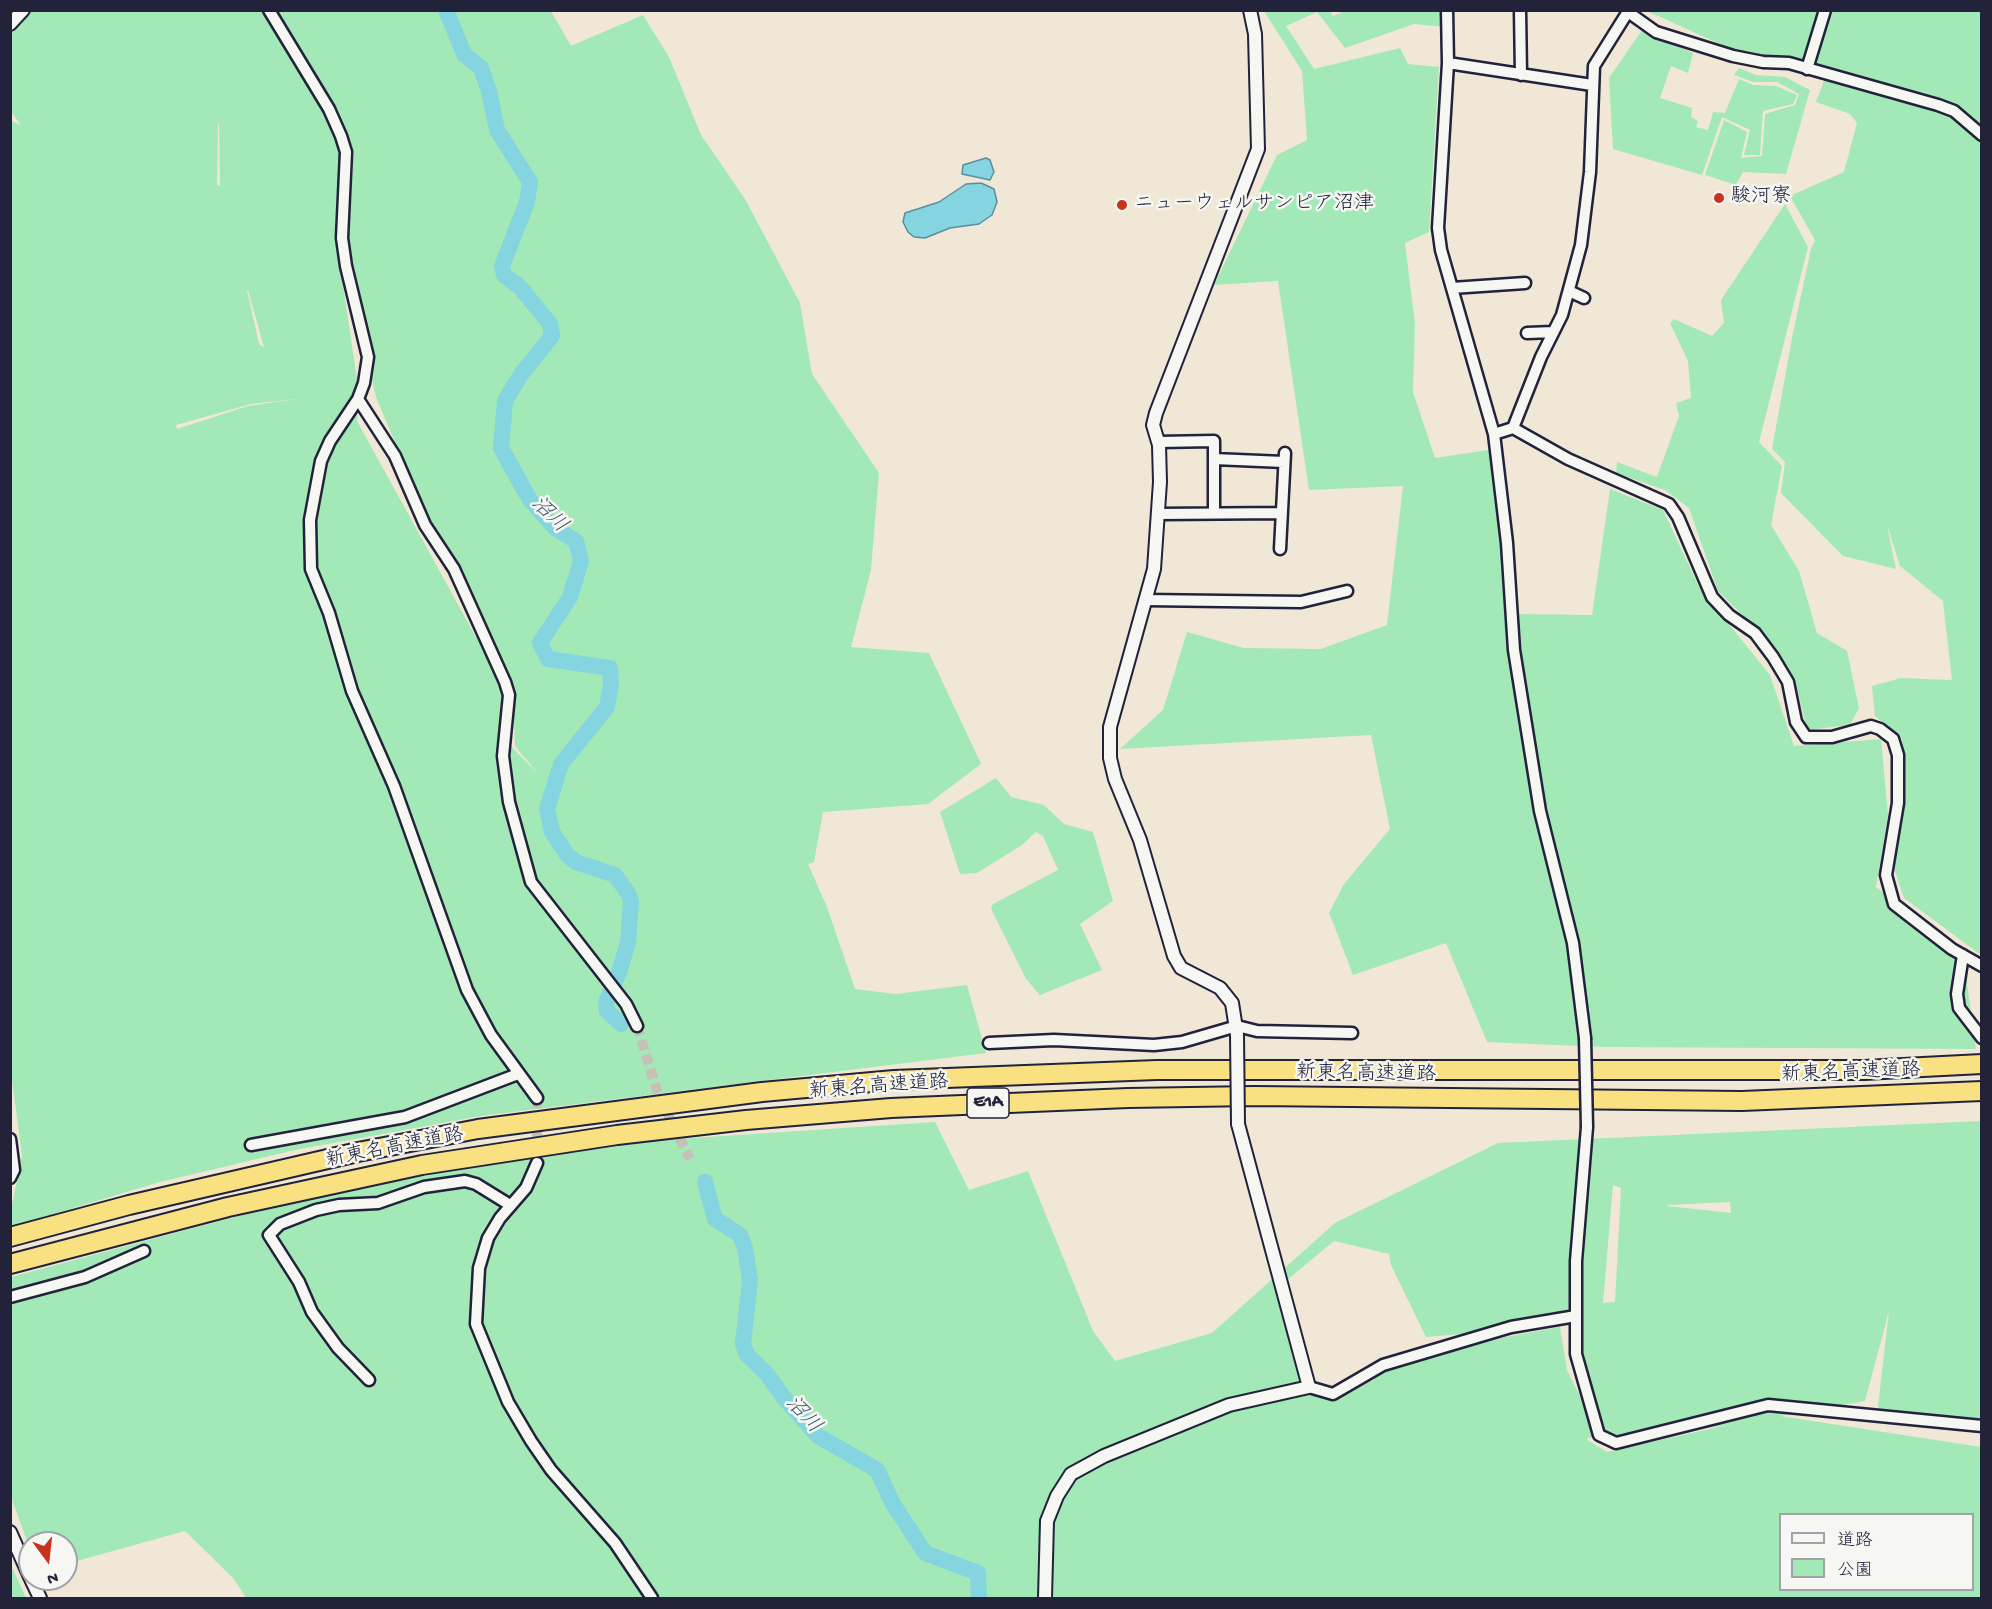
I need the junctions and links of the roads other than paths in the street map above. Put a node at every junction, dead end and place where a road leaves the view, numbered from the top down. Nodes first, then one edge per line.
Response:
1 (23, 10) edge
2 (1250, 10) edge
3 (1447, 10) edge
4 (1520, 10) edge
5 (1825, 10) edge
6 (270, 11) edge
7 (1628, 11) edge
8 (10, 24) edge
9 (1448, 63) junction
10 (1807, 69) junction
11 (1521, 75) junction
12 (1592, 86) junction
13 (1982, 135) edge
14 (1525, 282) dead end
15 (1452, 288) junction
16 (1569, 291) junction
17 (1584, 298) dead end
18 (1527, 333) dead end
19 (1553, 333) junction
20 (358, 399) junction
21 (1513, 428) junction
22 (1494, 434) junction
23 (1158, 442) junction
24 (1214, 459) junction
25 (1214, 513) junction
26 (1282, 513) junction
27 (1159, 514) junction
28 (1280, 549) dead end
29 (1347, 591) dead end
30 (1145, 600) junction
31 (1963, 955) junction
32 (1982, 966) edge
33 (638, 1026) tunnel mouth
34 (1237, 1030) junction
35 (1352, 1033) dead end
36 (1982, 1038) edge
37 (989, 1043) dead end
38 (1982, 1064) edge
39 (518, 1074) junction
40 (1982, 1091) edge
41 (537, 1098) tunnel mouth
42 (10, 1139) edge
43 (251, 1145) dead end
44 (537, 1163) tunnel mouth
45 (10, 1178) edge
46 (510, 1205) junction
47 (10, 1237) edge
48 (144, 1251) dead end
49 (10, 1264) edge
50 (10, 1298) edge
51 (1576, 1316) junction
52 (369, 1380) dead end
53 (1310, 1387) junction
54 (1981, 1426) edge
55 (10, 1532) edge
56 (18, 1550) edge
57 (652, 1599) edge
58 (1045, 1599) edge

1 - 8 street
2 - 23 street
3 - 9 street
4 - 11 street
5 - 10 street
6 - 20 street
7 - 10 street
7 - 12 street
9 - 11 street
9 - 15 street
10 - 13 street
11 - 12 street
12 - 16 street
14 - 15 street
15 - 22 street
16 - 17 street
16 - 19 street
18 - 19 street
19 - 21 street
20 - 33 street
20 - 39 street
21 - 22 street
21 - 31 street
22 - 51 street, bridge
23 - 24 street
23 - 27 street
24 - 25 street
24 - 26 street
25 - 26 street
25 - 27 street
26 - 28 street
27 - 30 street
29 - 30 street
30 - 34 street
31 - 32 street
31 - 36 street
34 - 35 street
34 - 37 street
34 - 53 street, bridge
38 - 47 highway, 新東名高速道路 / E1A
39 - 41 street
39 - 43 street
40 - 49 highway, 新東名高速道路 / E1A
42 - 45 street
44 - 46 street
46 - 52 street
46 - 57 street
48 - 50 street
51 - 53 street
51 - 54 street
53 - 58 street
55 - 56 street

